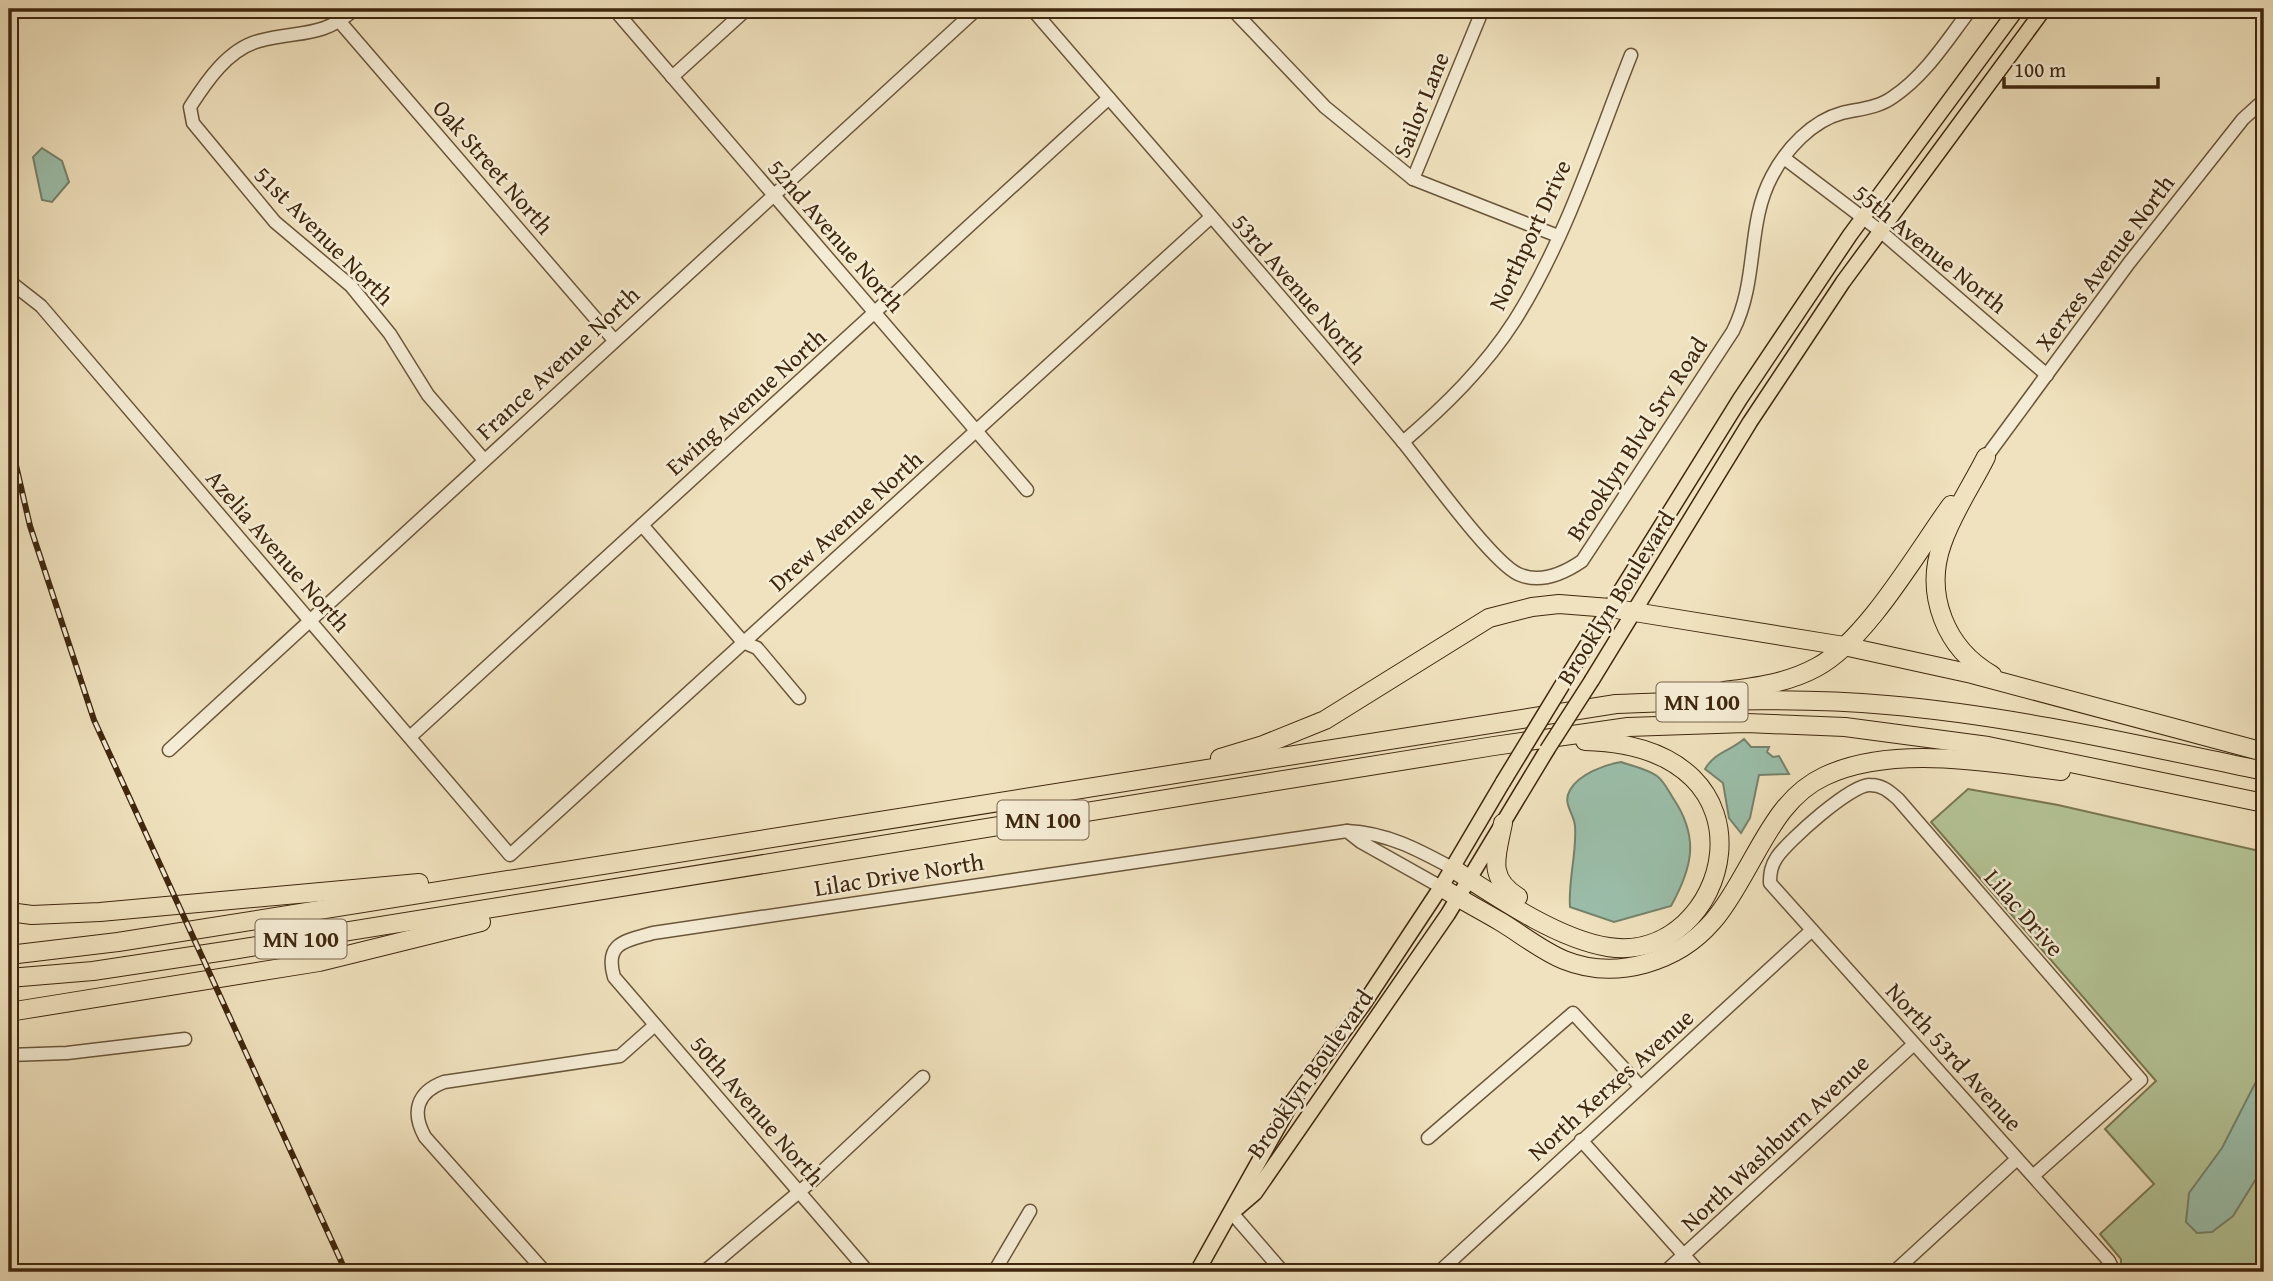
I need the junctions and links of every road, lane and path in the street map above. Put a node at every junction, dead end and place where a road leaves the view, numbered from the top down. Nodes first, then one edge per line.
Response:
1 (355, 9) edge
2 (614, 9) edge
3 (747, 9) edge
4 (977, 9) edge
5 (1032, 9) edge
6 (1232, 9) edge
7 (1482, 9) edge
8 (1971, 9) edge
9 (2017, 9) edge
10 (2044, 9) edge
11 (340, 22) junction
12 (1631, 55) dead end
13 (672, 77) junction
14 (1109, 98) junction
15 (2264, 100) edge
16 (1784, 158) junction
17 (1413, 179) junction
18 (775, 194) junction
19 (1210, 218) junction
20 (1863, 218) junction
21 (1880, 230) junction
22 (1558, 236) junction
23 (9, 281) edge
24 (876, 312) junction
25 (614, 340) junction
26 (2047, 375) junction
27 (976, 430) junction
28 (1403, 442) junction
29 (1986, 457) junction
30 (484, 460) junction
31 (1027, 490) dead end
32 (1951, 505) joint
33 (642, 525) junction
34 (1545, 578) joint
35 (1610, 608) junction
36 (1636, 612) junction
37 (311, 621) junction
38 (743, 642) junction
39 (1844, 646) junction
40 (2011, 684) junction
41 (799, 698) dead end
42 (1616, 704) junction
43 (410, 737) junction
44 (1494, 746) junction
45 (169, 750) dead end
46 (2264, 752) edge
47 (2264, 771) edge
48 (1139, 779) junction
49 (1868, 784) joint
50 (2173, 784) junction
51 (2264, 803) edge
52 (1503, 823) junction
53 (1347, 831) junction
54 (510, 855) joint
55 (1452, 867) junction
56 (1470, 879) junction
57 (457, 887) junction
58 (1441, 887) junction
59 (593, 894) junction
60 (1458, 898) junction
61 (9, 912) edge
62 (1812, 930) junction
63 (1589, 942) junction
64 (9, 955) edge
65 (614, 977) joint
66 (9, 978) edge
67 (9, 1012) edge
68 (654, 1025) junction
69 (186, 1038) dead end
70 (1914, 1044) junction
71 (9, 1055) edge
72 (923, 1077) dead end
73 (1640, 1086) junction
74 (1428, 1138) dead end
75 (1581, 1140) junction
76 (2017, 1158) junction
77 (2033, 1177) junction
78 (798, 1191) junction
79 (1030, 1211) dead end
80 (1232, 1213) junction
81 (1683, 1255) junction
82 (545, 1272) edge
83 (704, 1272) edge
84 (868, 1272) edge
85 (994, 1272) edge
86 (1197, 1272) edge
87 (1283, 1272) edge
88 (1439, 1272) edge
89 (1665, 1272) edge
90 (1699, 1272) edge
91 (1894, 1272) edge
92 (2114, 1272) edge

1 - 11 street
2 - 13 street, 52nd Avenue North
3 - 13 street
4 - 18 street, France Avenue North
5 - 14 street, 53rd Avenue North
6 - 17 street
7 - 17 street, Sailor Lane
8 - 16 street, Brooklyn Blvd Srv Road
9 - 20 main road, Brooklyn Boulevard
10 - 21 main road, Brooklyn Boulevard
11 - 25 street, Oak Street North
11 - 30 street, 51st Avenue North
12 - 22 street, Northport Drive
13 - 18 street, 52nd Avenue North
14 - 19 street, 53rd Avenue North
14 - 24 street, Ewing Avenue North
15 - 26 street, Xerxes Avenue North
16 - 20 street, 55th Avenue North
16 - 34 street, Brooklyn Blvd Srv Road
17 - 22 street
18 - 24 street, 52nd Avenue North
18 - 25 street, France Avenue North
19 - 27 street, Drew Avenue North
19 - 28 street, 53rd Avenue North
20 - 21 street, 55th Avenue North
20 - 35 main road, Brooklyn Boulevard
21 - 26 street, 55th Avenue North
21 - 36 main road, Brooklyn Boulevard
22 - 28 street, Northport Drive
23 - 37 street, Azelia Avenue North
24 - 27 street, 52nd Avenue North
24 - 33 street, Ewing Avenue North
25 - 30 street, France Avenue North
26 - 29 street, Xerxes Avenue North
27 - 31 street, 52nd Avenue North
27 - 38 street, Drew Avenue North
28 - 34 street, 53rd Avenue North
29 - 32 street, Xerxes Avenue North
29 - 40 highway
30 - 37 street, France Avenue North
32 - 39 highway
33 - 38 street
33 - 43 street, Ewing Avenue North
35 - 36 highway
35 - 48 highway
35 - 55 main road, Brooklyn Boulevard, bridge
36 - 39 highway
36 - 52 main road, Brooklyn Boulevard, bridge
37 - 43 street, Azelia Avenue North
37 - 45 street, France Avenue North
38 - 41 street
38 - 54 street, Drew Avenue North
39 - 40 highway
39 - 42 highway
40 - 46 highway
42 - 47 highway, MN 100
42 - 48 highway, MN 100
43 - 54 street, Azelia Avenue North
44 - 50 highway, MN 100
44 - 59 highway, MN 100
44 - 63 highway
48 - 57 highway, MN 100
49 - 62 street, North 53rd Avenue
49 - 77 street, Lilac Drive
50 - 51 highway, MN 100
50 - 60 highway
52 - 56 main road, Brooklyn Boulevard
52 - 63 highway
53 - 55 street, Lilac Drive North
53 - 58 street
53 - 65 street, Lilac Drive North
55 - 56 highway
55 - 58 main road, Brooklyn Boulevard
56 - 60 main road, Brooklyn Boulevard
56 - 63 highway
57 - 61 highway
57 - 64 highway, MN 100
58 - 60 highway
58 - 80 main road, Brooklyn Boulevard
59 - 66 highway, MN 100
59 - 67 highway
60 - 80 main road, Brooklyn Boulevard
62 - 70 street, North 53rd Avenue
62 - 73 street, North Xerxes Avenue
65 - 68 street, 50th Avenue North
68 - 78 street, 50th Avenue North
68 - 82 street
69 - 71 street
70 - 76 street, North 53rd Avenue
70 - 81 street, North Washburn Avenue
72 - 78 street
73 - 74 street
73 - 75 street, North Xerxes Avenue
75 - 81 street
75 - 88 street, North Xerxes Avenue
76 - 77 street, North 53rd Avenue
76 - 91 street
77 - 92 street, North 53rd Avenue
78 - 83 street
78 - 84 street, 50th Avenue North
79 - 85 street
80 - 86 main road, Brooklyn Boulevard
80 - 87 street
81 - 89 street, North Washburn Avenue
81 - 90 street

